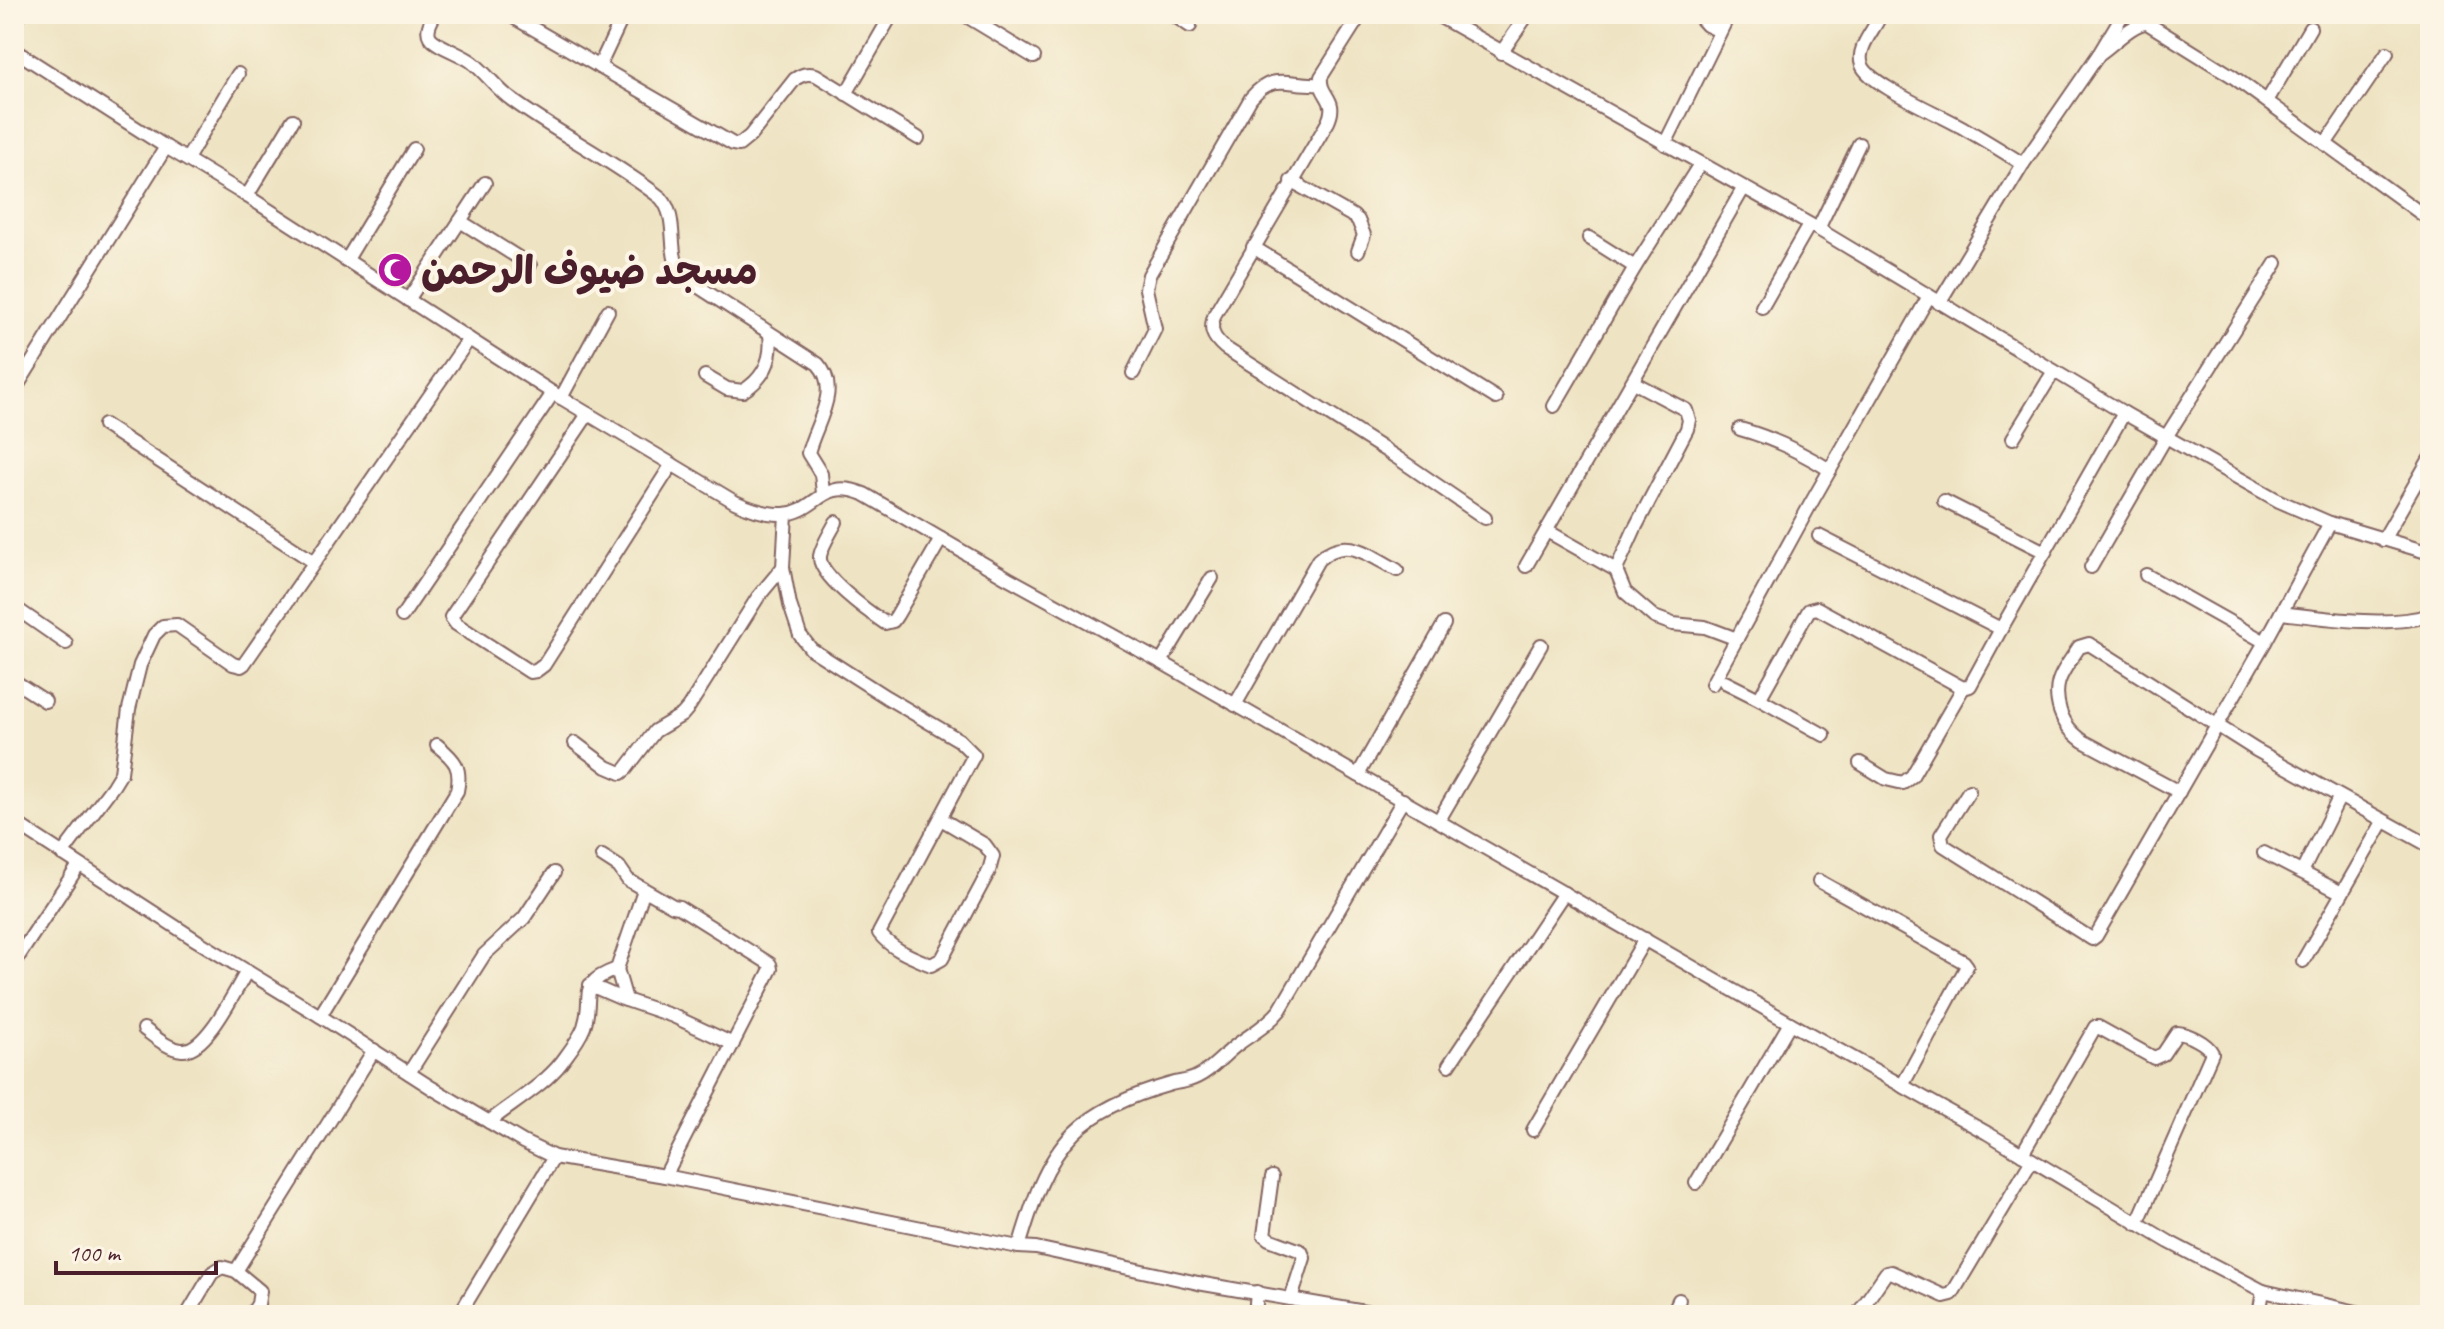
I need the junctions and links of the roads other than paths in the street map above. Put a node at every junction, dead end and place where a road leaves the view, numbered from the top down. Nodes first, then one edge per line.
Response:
1 (20, 14) edge
2 (435, 14) edge
3 (508, 14) edge
4 (624, 14) edge
5 (892, 14) edge
6 (963, 14) edge
7 (1172, 14) edge
8 (1361, 14) edge
9 (1528, 14) edge
10 (1697, 14) edge
11 (1729, 14) edge
12 (2123, 14) edge
13 (1438, 15) edge
14 (1878, 20) dead end
15 (14, 23) edge
16 (1190, 26) dead end
17 (2310, 28) dead end
18 (1720, 31) junction
19 (14, 50) edge
20 (1501, 53) junction
21 (2387, 53) dead end
22 (2099, 54) junction
23 (1034, 57) dead end
24 (599, 67) junction
25 (238, 74) dead end
26 (1320, 84) junction
27 (846, 94) junction
28 (2267, 101) junction
29 (293, 120) dead end
30 (918, 138) dead end
31 (1665, 144) junction
32 (1859, 144) dead end
33 (2325, 144) junction
34 (166, 147) junction
35 (414, 149) dead end
36 (187, 159) junction
37 (1700, 164) junction
38 (2023, 164) junction
39 (1291, 181) junction
40 (485, 183) dead end
41 (1743, 189) junction
42 (247, 196) junction
43 (2430, 220) edge
44 (460, 221) junction
45 (1813, 227) junction
46 (1589, 238) dead end
47 (1253, 247) junction
48 (1358, 251) dead end
49 (346, 261) junction
50 (2276, 263) dead end
51 (530, 265) dead end
52 (1635, 267) junction
53 (408, 300) junction
54 (1934, 300) junction
55 (1762, 307) dead end
56 (608, 311) dead end
57 (770, 335) junction
58 (469, 339) junction
59 (2054, 371) junction
60 (1133, 373) dead end
61 (705, 376) dead end
62 (1633, 382) junction
63 (14, 391) edge
64 (557, 395) junction
65 (1496, 398) dead end
66 (1554, 406) dead end
67 (2124, 413) junction
68 (588, 414) junction
69 (104, 425) dead end
70 (1740, 429) dead end
71 (2166, 437) junction
72 (2013, 438) dead end
73 (2429, 460) edge
74 (672, 464) junction
75 (1830, 470) junction
76 (823, 493) junction
77 (1944, 501) dead end
78 (786, 514) junction
79 (1485, 518) dead end
80 (836, 522) dead end
81 (2330, 523) junction
82 (1547, 531) junction
83 (1819, 536) dead end
84 (941, 539) junction
85 (2383, 540) junction
86 (2045, 552) junction
87 (2430, 553) edge
88 (314, 562) junction
89 (1526, 566) dead end
90 (783, 567) junction
91 (2091, 567) dead end
92 (1397, 570) dead end
93 (1616, 570) junction
94 (2146, 575) dead end
95 (1212, 578) dead end
96 (14, 607) edge
97 (2281, 613) junction
98 (2430, 615) edge
99 (402, 616) dead end
100 (1444, 624) dead end
101 (2001, 629) junction
102 (1737, 639) junction
103 (2265, 642) junction
104 (66, 643) dead end
105 (1541, 645) dead end
106 (1161, 662) junction
107 (14, 681) edge
108 (1963, 688) junction
109 (1761, 700) junction
110 (45, 701) dead end
111 (1235, 705) junction
112 (2217, 725) junction
113 (1824, 735) dead end
114 (575, 743) dead end
115 (437, 745) dead end
116 (1860, 763) dead end
117 (1358, 775) junction
118 (1969, 791) dead end
119 (2179, 792) junction
120 (2339, 798) junction
121 (1403, 800) junction
122 (941, 819) junction
123 (1439, 820) junction
124 (14, 822) edge
125 (2383, 822) junction
126 (2430, 846) edge
127 (2264, 853) dead end
128 (62, 854) junction
129 (602, 856) dead end
130 (79, 865) junction
131 (2302, 872) junction
132 (554, 873) dead end
133 (1819, 881) dead end
134 (644, 890) junction
135 (1564, 893) junction
136 (2342, 893) junction
137 (1645, 939) junction
138 (2303, 961) dead end
139 (14, 963) edge
140 (617, 969) junction
141 (247, 971) junction
142 (590, 985) junction
143 (626, 1000) junction
144 (320, 1016) junction
145 (1790, 1023) junction
146 (144, 1029) dead end
147 (733, 1044) junction
148 (374, 1050) junction
149 (1449, 1065) dead end
150 (409, 1073) junction
151 (1902, 1086) junction
152 (489, 1122) junction
153 (1533, 1130) dead end
154 (554, 1157) junction
155 (2027, 1157) junction
156 (665, 1176) junction
157 (1272, 1177) dead end
158 (1696, 1183) dead end
159 (2137, 1224) junction
160 (1019, 1247) junction
161 (236, 1271) junction
162 (2263, 1291) junction
163 (1257, 1292) junction
164 (1291, 1299) junction
165 (1679, 1300) dead end
166 (187, 1315) edge
167 (251, 1315) edge
168 (459, 1315) edge
169 (1255, 1315) edge
170 (1382, 1315) edge
171 (1672, 1315) edge
172 (1857, 1315) edge
173 (2259, 1315) edge
174 (2370, 1315) edge

1 - 15 street
2 - 57 street
3 - 24 street
4 - 24 street
5 - 27 street
6 - 23 street
7 - 16 street
8 - 26 street
9 - 20 street
10 - 18 street
11 - 18 street
12 - 22 street
13 - 20 street
14 - 38 street
17 - 28 street
18 - 31 street
19 - 34 street
20 - 31 street
21 - 33 street
22 - 28 street
22 - 38 street
24 - 27 street
25 - 36 street
26 - 39 street
26 - 60 street
27 - 30 street
28 - 33 street
29 - 42 street
31 - 37 street
32 - 45 street
33 - 43 street
34 - 36 street
34 - 63 street
35 - 49 street
36 - 42 street
37 - 41 street
37 - 52 street
38 - 54 street
39 - 47 street
39 - 48 street
40 - 44 street
41 - 45 street
41 - 62 street
42 - 49 street
44 - 51 street
44 - 53 street
45 - 54 street
45 - 55 street
46 - 52 street
47 - 65 street
47 - 79 street
49 - 53 street
50 - 71 street
52 - 66 street
53 - 58 street
54 - 59 street
54 - 75 street
56 - 64 street
57 - 61 street
57 - 76 street
58 - 64 street
58 - 88 street
59 - 67 street
59 - 72 street
62 - 82 street
62 - 93 street
64 - 68 street
64 - 99 street
67 - 71 street
67 - 86 street
68 - 74 street
68 - 74 street
69 - 88 street
70 - 75 street
71 - 81 street
71 - 91 street
73 - 85 street
74 - 78 street
75 - 102 street
76 - 78 street
76 - 84 street
77 - 86 street
78 - 90 street
80 - 84 street
81 - 85 street
81 - 97 street
82 - 89 street
82 - 93 street
83 - 101 street
84 - 106 street
85 - 87 street
86 - 101 street
88 - 128 street
90 - 114 street
90 - 122 street
92 - 111 street
93 - 102 street
94 - 103 street
95 - 106 street
96 - 104 street
97 - 98 street
97 - 103 street
100 - 117 street
101 - 108 street
102 - 109 street
103 - 112 street
105 - 123 street
106 - 111 street
107 - 110 street
108 - 109 street
108 - 116 street
109 - 113 street
111 - 117 street
112 - 119 street
112 - 119 street
112 - 120 street
115 - 144 street
117 - 121 street
118 - 119 street
120 - 125 street
120 - 131 street
121 - 123 street
121 - 160 street
122 - 122 street
123 - 135 street
124 - 128 street
125 - 126 street
125 - 136 street
127 - 131 street
128 - 130 street
129 - 134 street
130 - 139 street
130 - 141 street
131 - 136 street
132 - 150 street
133 - 151 street
134 - 140 street
134 - 147 street
135 - 137 street
135 - 149 street
136 - 138 street
137 - 145 street
137 - 153 street
140 - 142 street
140 - 143 street
141 - 144 street
141 - 146 street
142 - 143 street
142 - 152 street
143 - 147 street
144 - 148 street
145 - 151 street
145 - 158 street
147 - 156 street
148 - 150 street
148 - 161 street
150 - 152 street
151 - 155 street
152 - 154 street
154 - 156 street
154 - 168 street
155 - 159 street
155 - 159 street
155 - 172 street
156 - 160 street
157 - 164 street
159 - 162 street
160 - 163 street
161 - 166 street
161 - 167 street
162 - 173 street
162 - 174 street
163 - 164 street
163 - 169 street
164 - 170 street
165 - 171 street

